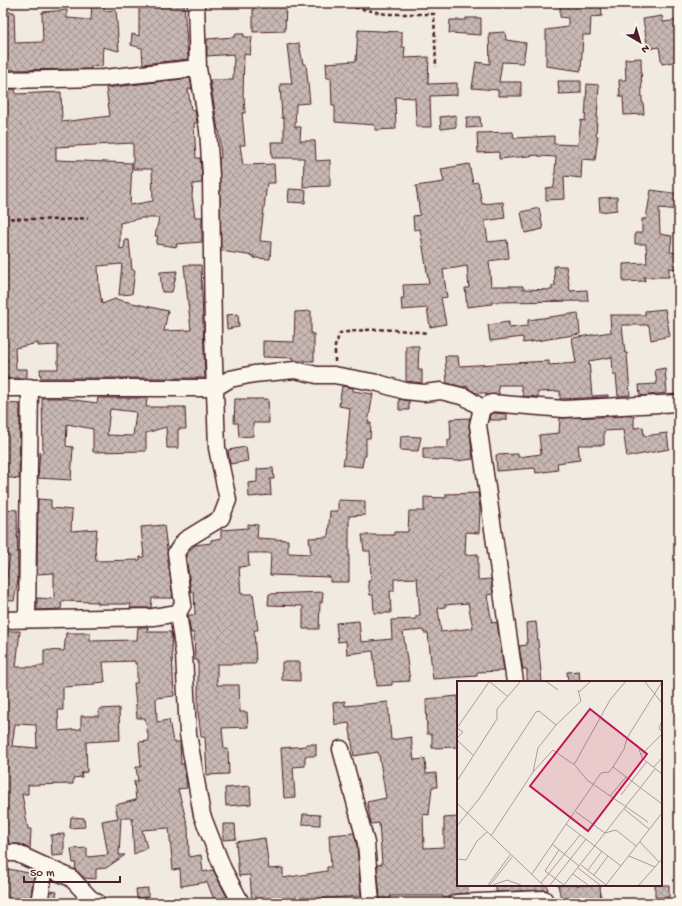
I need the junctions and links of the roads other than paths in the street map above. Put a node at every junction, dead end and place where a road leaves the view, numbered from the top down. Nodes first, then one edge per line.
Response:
1 (196, 3) edge
2 (198, 68) junction
3 (3, 80) edge
4 (30, 387) junction
5 (3, 388) edge
6 (215, 388) junction
7 (679, 403) edge
8 (482, 408) junction
9 (178, 613) junction
10 (26, 618) junction
11 (3, 620) edge
12 (515, 681) edge
13 (341, 749) dead end
14 (3, 853) edge
15 (46, 867) junction
16 (544, 896) edge
17 (40, 903) edge
18 (98, 903) edge
19 (241, 903) edge
20 (371, 903) edge
21 (456, 903) edge

1 - 2 street
2 - 3 street
2 - 6 street
4 - 5 street
4 - 6 street
4 - 10 street
6 - 8 street
6 - 9 street
7 - 8 street
8 - 12 street
9 - 10 street
9 - 19 street
10 - 11 street
13 - 20 street
14 - 15 street
15 - 17 street
15 - 18 street
16 - 21 street

